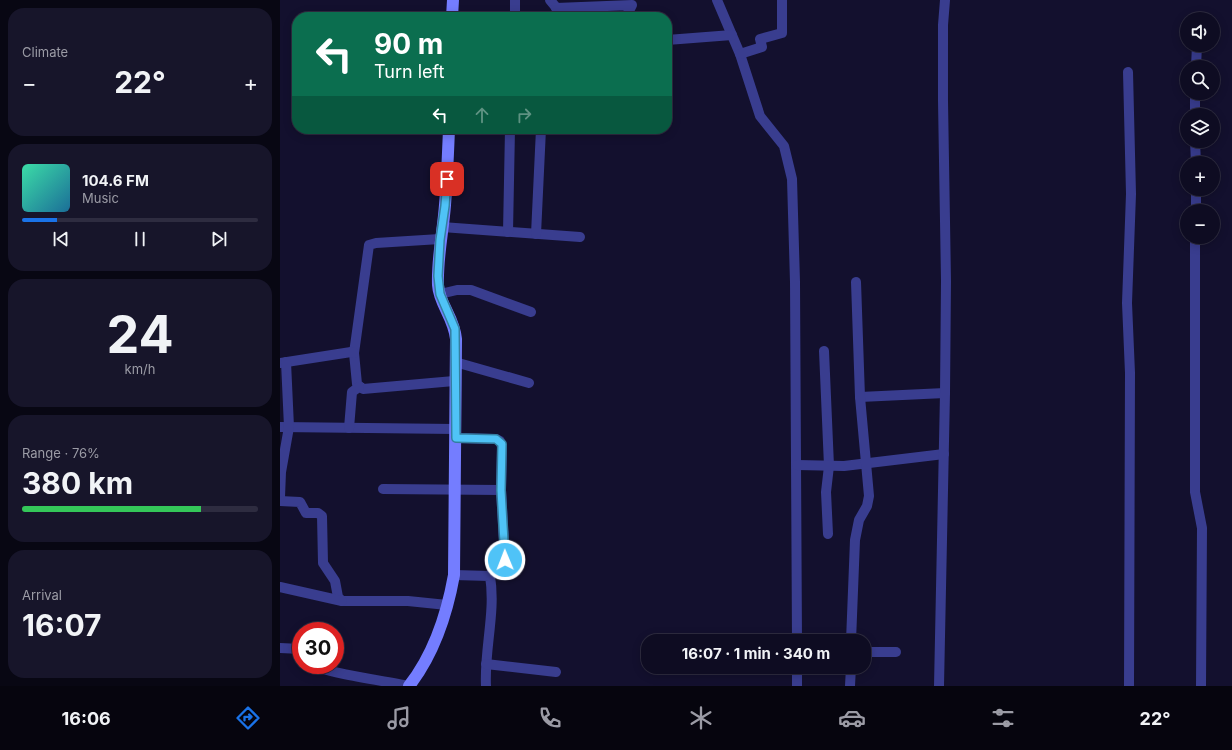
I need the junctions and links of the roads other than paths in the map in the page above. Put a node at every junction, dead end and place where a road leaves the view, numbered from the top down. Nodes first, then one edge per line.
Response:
1 (453, 0) edge
2 (515, 0) edge
3 (717, 0) edge
4 (782, 0) edge
5 (946, 0) edge
6 (632, 3) edge
7 (553, 4) edge
8 (452, 12) edge
9 (515, 12) edge
10 (560, 12) edge
11 (732, 35) junction
12 (672, 40) edge
13 (740, 54) junction
14 (1128, 72) dead end
15 (449, 134) edge
16 (510, 134) edge
17 (540, 134) edge
18 (442, 227) junction
19 (508, 232) junction
20 (536, 234) junction
21 (580, 237) dead end
22 (440, 240) junction
23 (1196, 244) edge
24 (856, 282) dead end
25 (440, 294) junction
26 (531, 312) dead end
27 (824, 352) dead end
28 (354, 353) junction
29 (455, 362) junction
30 (283, 363) edge
31 (454, 381) junction
32 (529, 383) dead end
33 (359, 387) junction
34 (945, 393) junction
35 (860, 397) junction
36 (284, 427) edge
37 (349, 428) junction
38 (455, 434) junction
39 (944, 454) junction
40 (867, 463) junction
41 (797, 466) junction
42 (829, 466) junction
43 (384, 489) dead end
44 (455, 490) junction
45 (501, 490) junction
46 (280, 497) edge
47 (280, 501) edge
48 (828, 534) dead end
49 (454, 575) junction
50 (490, 576) junction
51 (280, 587) edge
52 (342, 601) junction
53 (447, 605) junction
54 (797, 634) edge
55 (851, 634) edge
56 (280, 648) edge
57 (292, 649) edge
58 (871, 652) edge
59 (896, 652) dead end
60 (486, 664) junction
61 (556, 672) dead end
62 (339, 674) edge
63 (797, 674) edge
64 (850, 674) edge
65 (409, 686) edge
66 (486, 686) edge
67 (797, 686) edge
68 (850, 686) edge
69 (939, 686) edge
70 (1129, 686) edge
71 (1201, 686) edge

1 - 8 street
2 - 9 street
3 - 11 street
4 - 13 street
5 - 34 street
6 - 7 street
7 - 10 street
11 - 12 street
11 - 13 street
13 - 41 street
14 - 70 street
15 - 18 street
16 - 19 street
17 - 20 street
18 - 19 street
18 - 22 street
19 - 20 street
20 - 21 street
22 - 25 street
22 - 28 street
23 - 71 street
24 - 35 street
25 - 26 street
25 - 29 street
27 - 42 street
28 - 30 street
28 - 33 street
29 - 31 street
29 - 32 street
30 - 36 street
31 - 33 street
31 - 38 street
33 - 37 street
34 - 35 street
34 - 39 street
35 - 40 street
36 - 37 street
36 - 46 street
37 - 38 street
38 - 44 street
38 - 45 street
39 - 40 street
39 - 69 street
40 - 42 street
40 - 55 street
41 - 42 street
41 - 54 street
42 - 48 street
43 - 44 street
44 - 45 street
44 - 49 street
45 - 50 street
47 - 52 street
49 - 50 street
49 - 53 street
50 - 60 street
51 - 52 street
52 - 53 street
53 - 65 street
56 - 57 street
58 - 59 street
60 - 61 street
60 - 66 street
62 - 65 street
63 - 67 street
64 - 68 street

